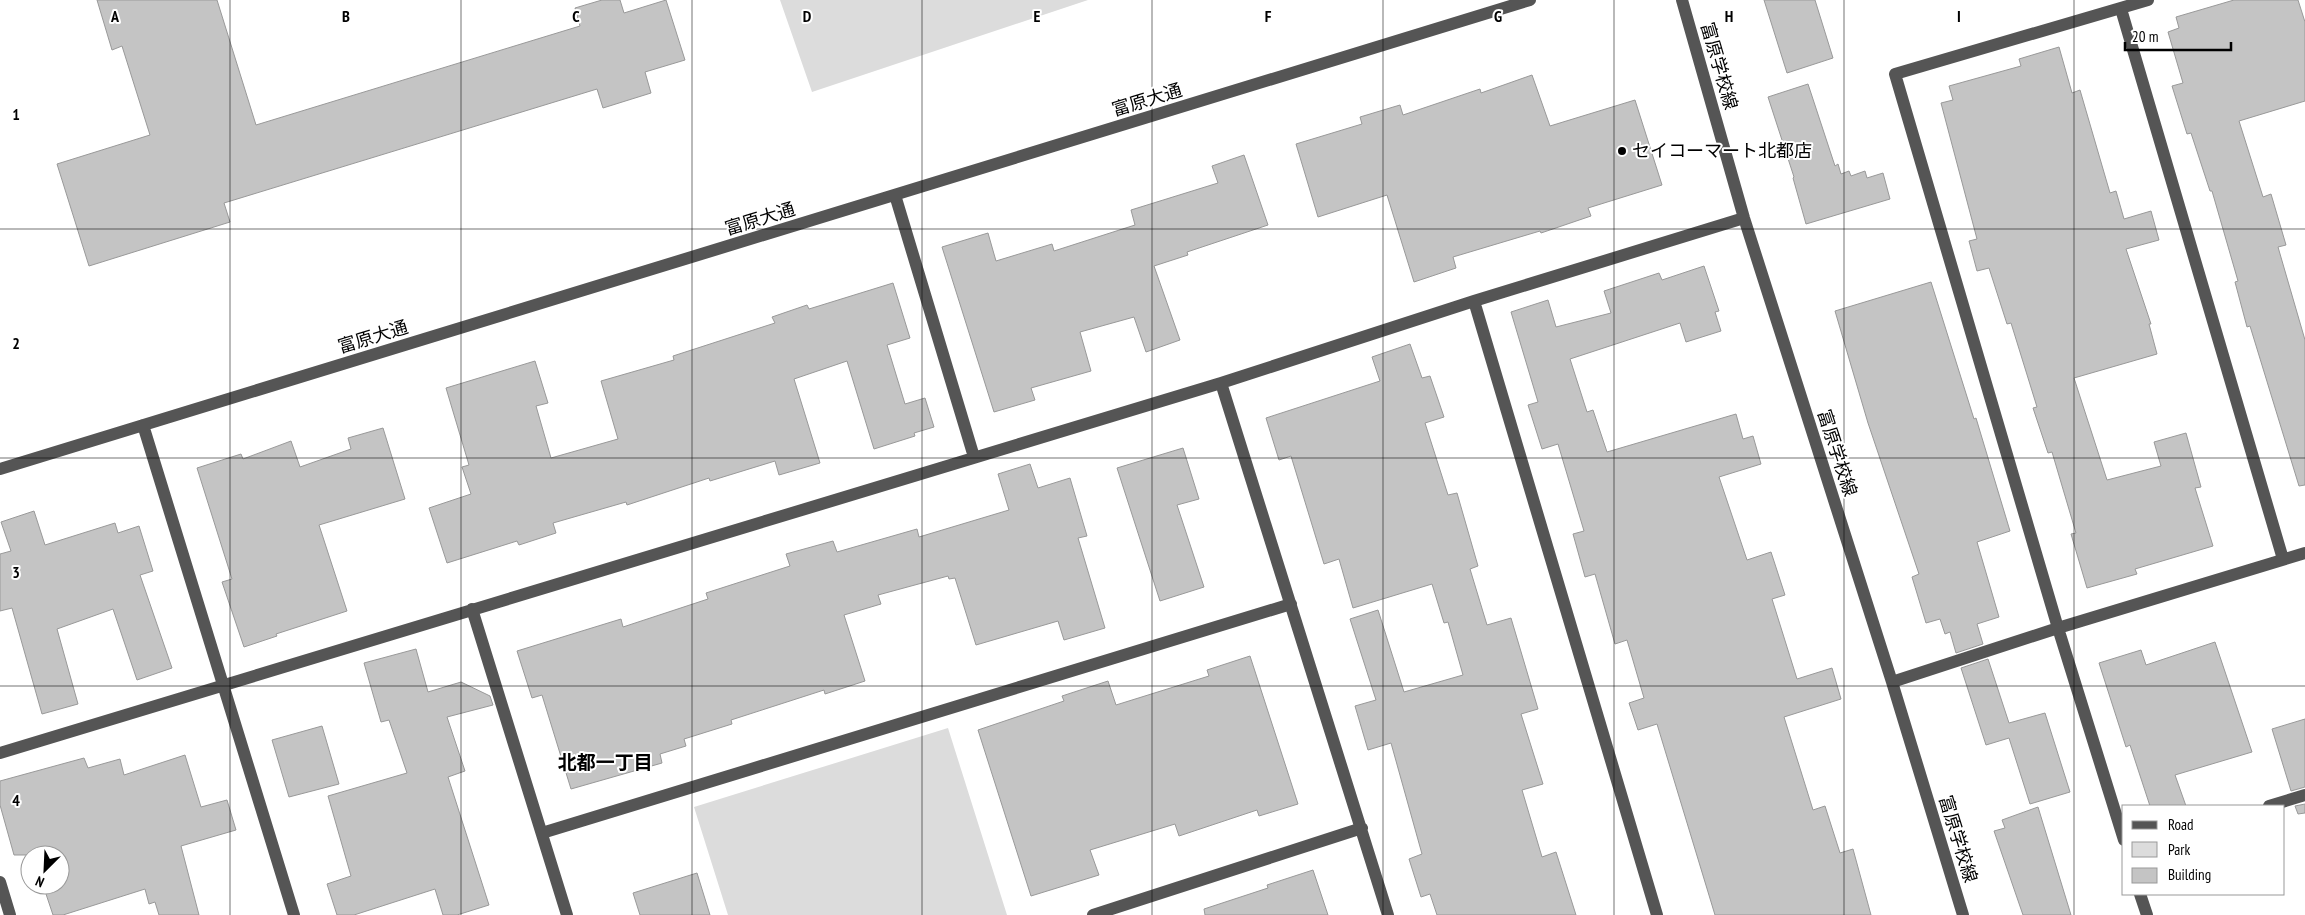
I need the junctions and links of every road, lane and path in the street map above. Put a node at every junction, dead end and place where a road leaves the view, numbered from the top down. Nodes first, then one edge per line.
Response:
1 (1530, 0) edge
2 (1682, 0) edge
3 (2148, 0) edge
4 (2121, 9) junction
5 (895, 196) junction
6 (1744, 218) junction
7 (1474, 301) junction
8 (1221, 383) junction
9 (143, 425) junction
10 (974, 457) junction
11 (0, 469) edge
12 (2305, 552) edge
13 (2284, 559) junction
14 (1292, 604) junction
15 (472, 609) junction
16 (2058, 628) junction
17 (1892, 682) junction
18 (224, 686) junction
19 (0, 753) edge
20 (2305, 795) edge
21 (2272, 805) edge
22 (1362, 828) junction
23 (542, 833) junction
24 (2122, 834) edge
25 (0, 882) edge
26 (2140, 895) edge
27 (10, 915) edge
28 (294, 915) edge
29 (567, 915) edge
30 (1093, 915) edge
31 (1388, 915) edge
32 (1656, 915) edge
33 (1963, 915) edge
34 (2147, 915) edge

1 - 5 street, 富原大通
2 - 6 street, 富原学校線
3 - 4 street
4 - 13 street
4 - 16 street
5 - 9 street, 富原大通
5 - 10 street
6 - 7 street
6 - 17 street, 富原学校線
7 - 8 street
7 - 32 street
8 - 10 street
8 - 14 street
9 - 11 street, 富原大通
9 - 18 street
10 - 15 street
12 - 13 street
13 - 16 street
14 - 22 street
14 - 23 street
15 - 18 street
15 - 23 street
16 - 17 street
16 - 24 street
17 - 33 street, 富原学校線
18 - 19 street
18 - 28 street
20 - 21 street
22 - 30 street
22 - 31 street
23 - 29 street
25 - 27 street
26 - 34 street

